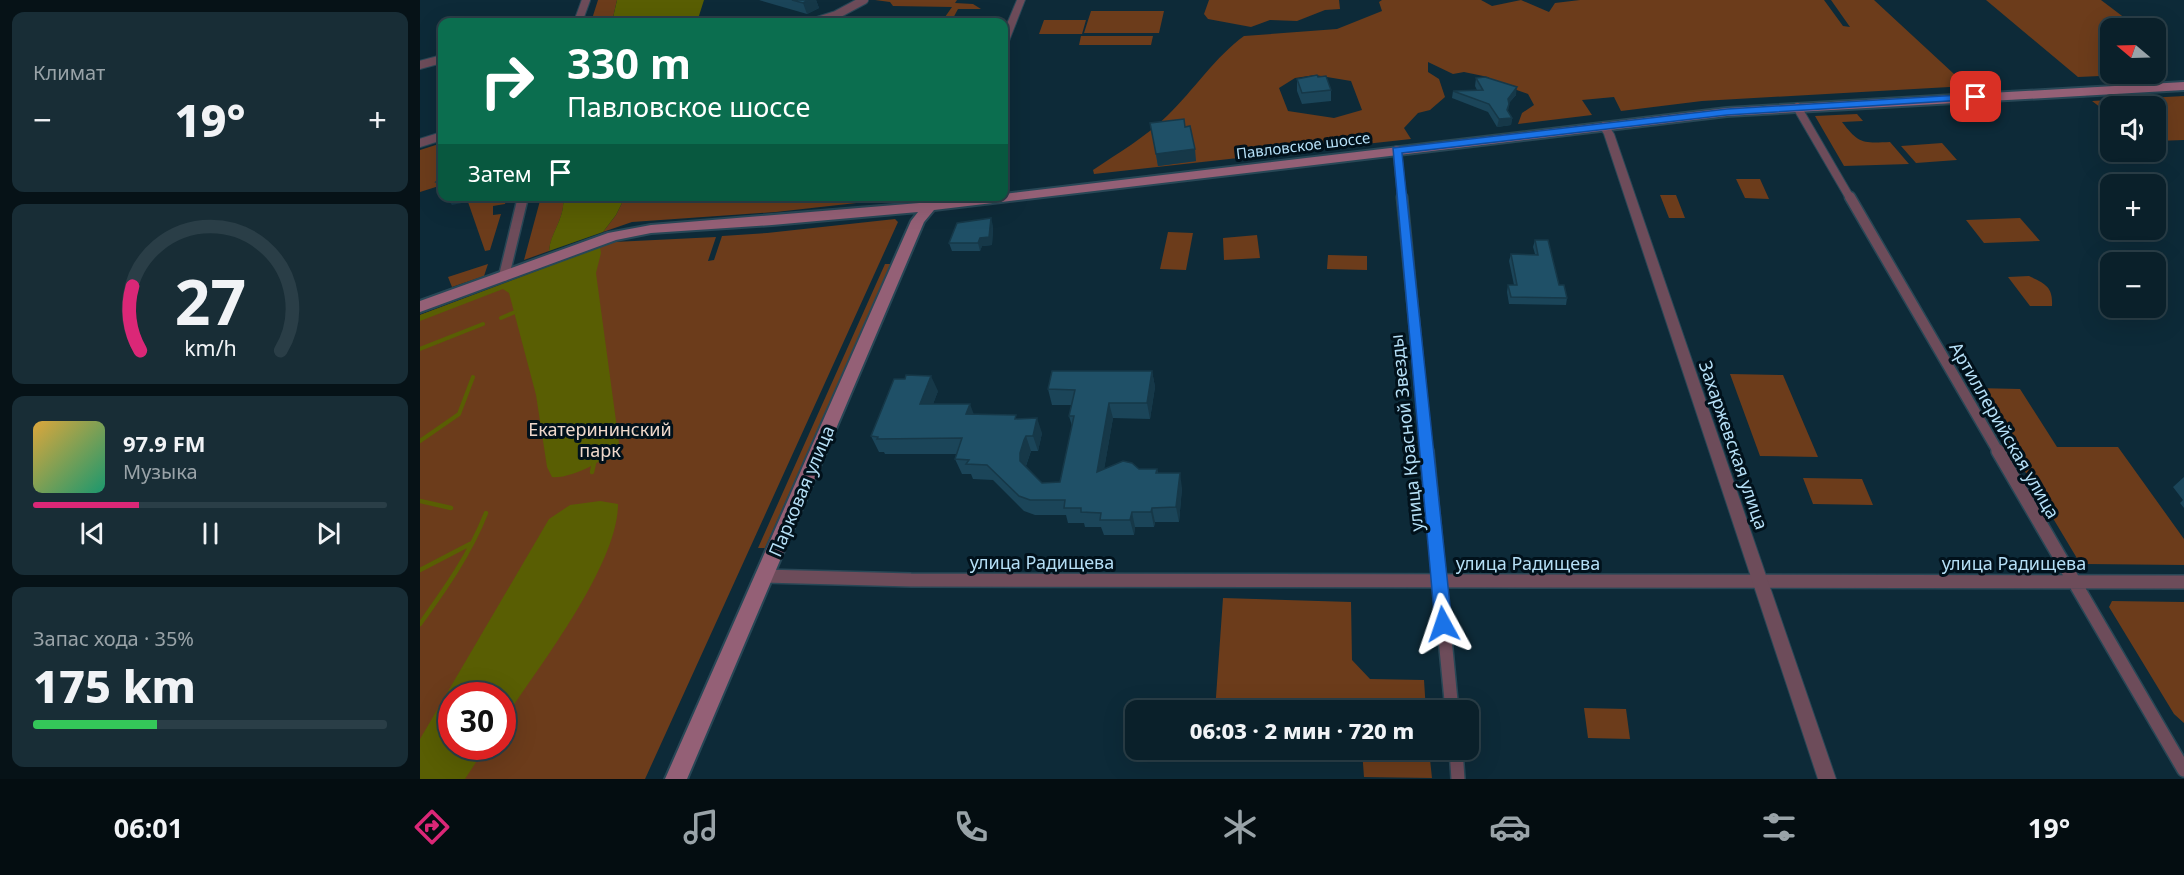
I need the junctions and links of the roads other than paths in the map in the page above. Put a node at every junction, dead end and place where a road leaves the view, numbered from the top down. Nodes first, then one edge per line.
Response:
1 (586, 0) edge
2 (864, 0) edge
3 (1021, 0) edge
4 (579, 18) edge
5 (827, 18) edge
6 (1008, 31) edge
7 (438, 60) edge
8 (420, 65) edge
9 (2184, 86) edge
10 (1797, 107) junction
11 (1603, 125) junction
12 (438, 137) edge
13 (420, 143) edge
14 (1397, 150) junction
15 (1008, 193) edge
16 (522, 201) edge
17 (934, 201) edge
18 (504, 276) junction
19 (420, 307) edge
20 (764, 576) junction
21 (1439, 581) junction
22 (1760, 581) junction
23 (2073, 581) junction
24 (2184, 582) edge
25 (1451, 700) edge
26 (1457, 760) edge
27 (2184, 770) edge
28 (676, 779) edge
29 (1458, 779) edge
30 (1827, 779) edge

1 - 4 street
2 - 5 street
3 - 6 street
7 - 8 street
9 - 10 main road, Павловское шоссе
10 - 11 main road, Павловское шоссе
10 - 23 street, Артиллерийская улица
11 - 14 main road, Павловское шоссе
11 - 22 street, Захаржевская улица
12 - 13 street
14 - 15 main road, Павловское шоссе
14 - 21 street, улица Красной Звезды
16 - 18 street
17 - 18 main road, Павловское шоссе
17 - 20 main road, Парковая улица
18 - 19 main road, Павловское шоссе
20 - 21 street, улица Радищева
20 - 28 main road, Парковая улица
21 - 22 street, улица Радищева
21 - 25 street, улица Красной Звезды
22 - 23 street, улица Радищева
22 - 30 street, Захаржевская улица
23 - 24 street, улица Радищева
23 - 27 street, Артиллерийская улица
26 - 29 street

